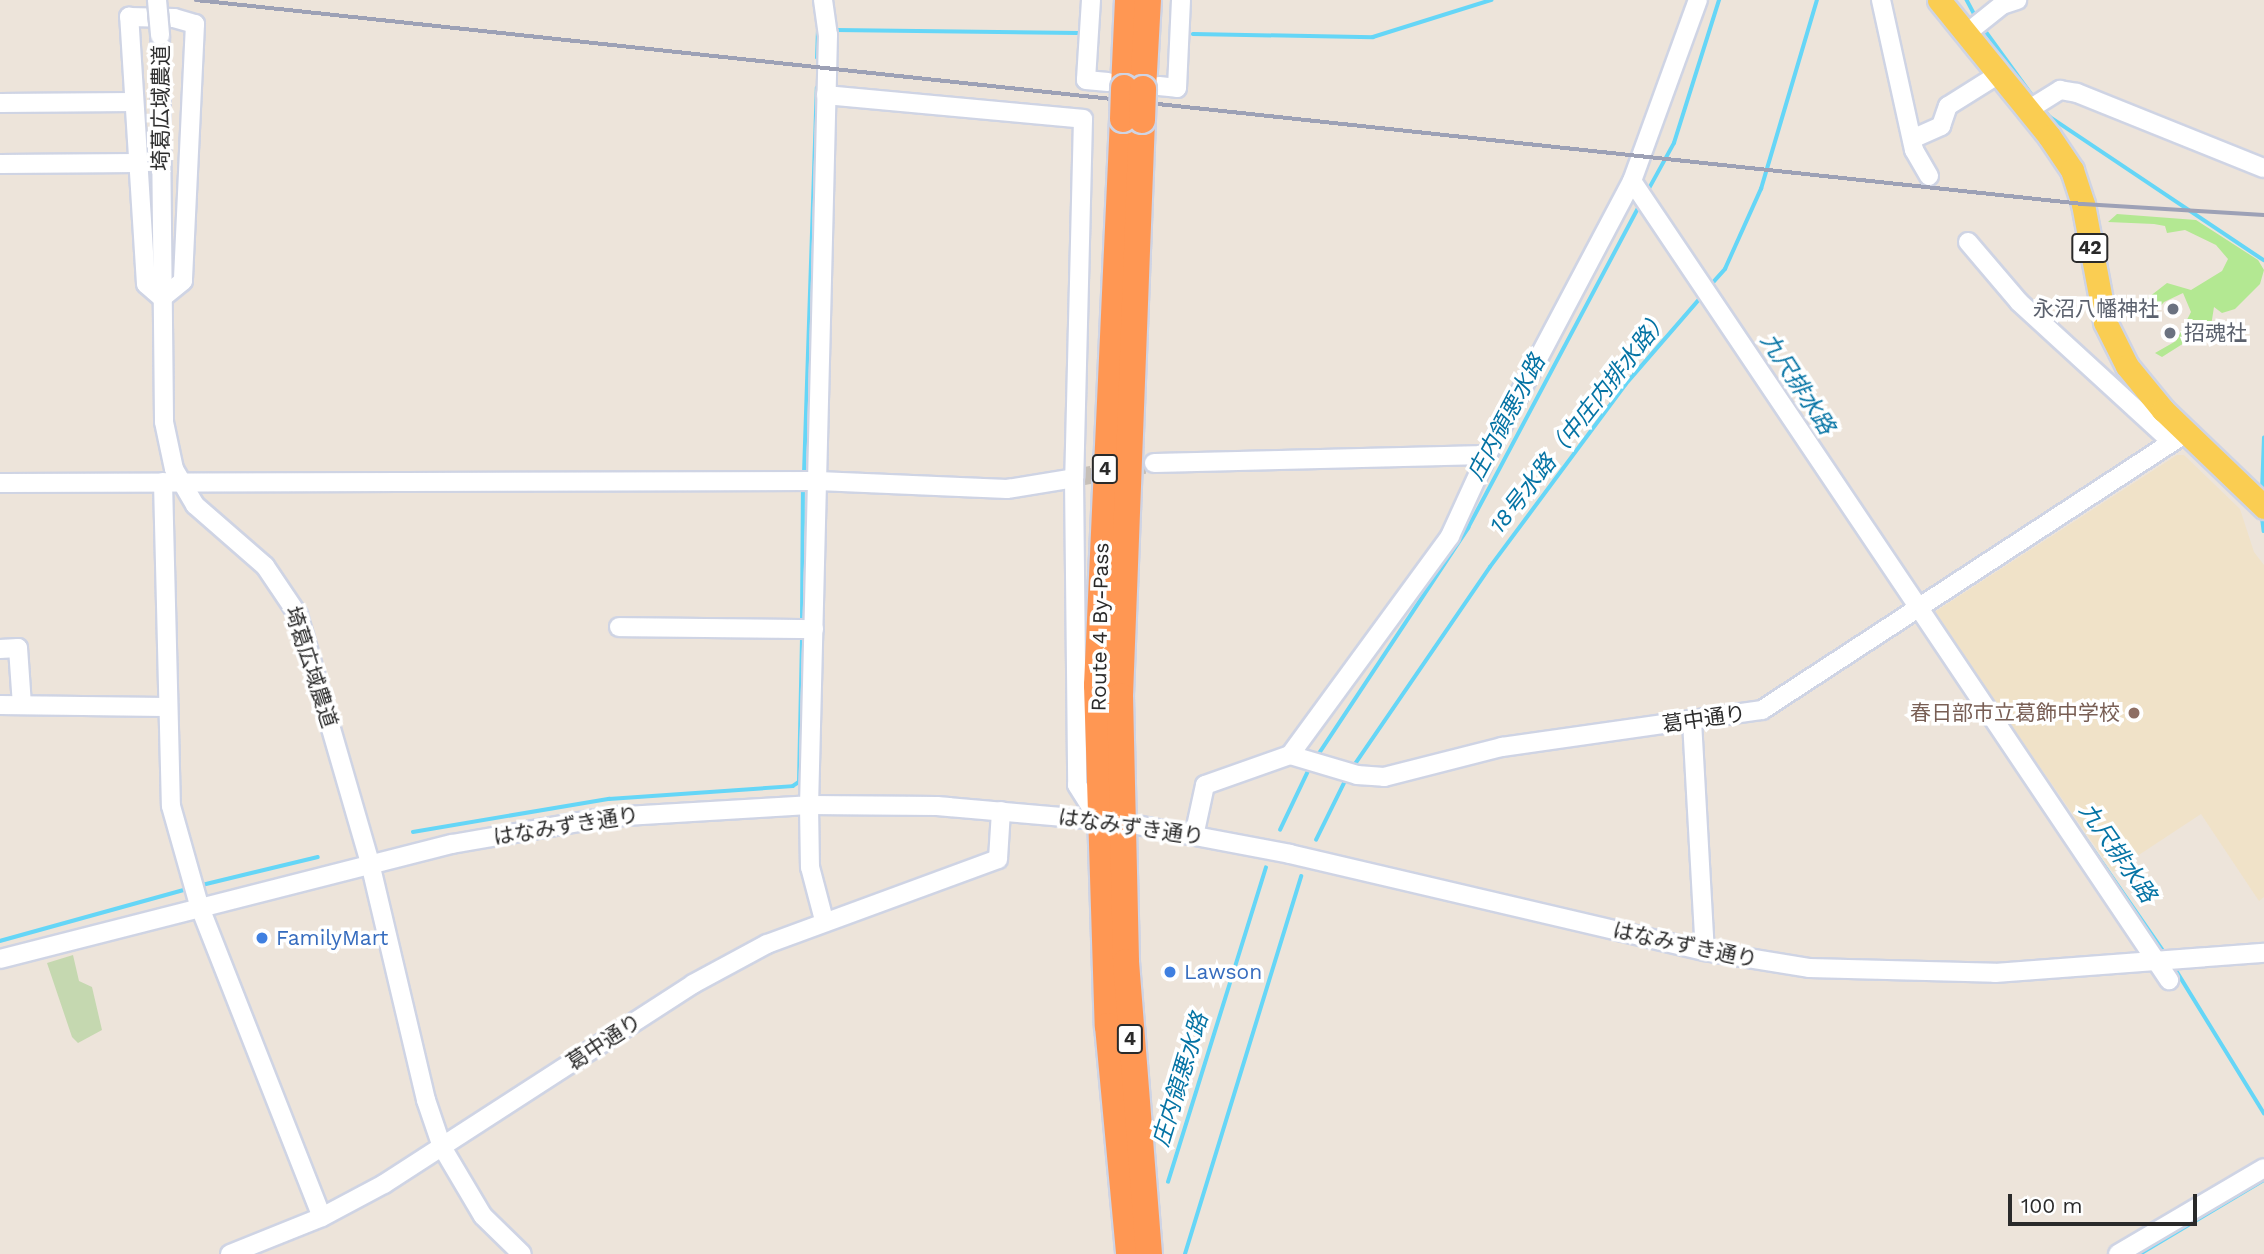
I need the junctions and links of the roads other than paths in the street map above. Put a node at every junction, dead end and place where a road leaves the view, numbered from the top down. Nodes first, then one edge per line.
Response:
1 (157, 0) edge
2 (823, 0) edge
3 (1091, 0) edge
4 (1128, 0) edge
5 (1148, 0) edge
6 (1181, 0) edge
7 (1698, 0) edge
8 (1881, 0) edge
9 (2018, 0) edge
10 (1946, 4) edge
11 (1967, 33) junction
12 (1999, 74) junction
13 (1134, 86) junction
14 (826, 96) junction
15 (134, 102) junction
16 (0, 103) edge
17 (2028, 110) junction
18 (1912, 139) junction
19 (138, 163) junction
20 (0, 164) edge
21 (2264, 168) edge
22 (1929, 176) dead end
23 (1635, 185) junction
24 (1968, 242) dead end
25 (162, 298) junction
26 (2179, 437) junction
27 (1487, 455) junction
28 (1154, 463) tunnel mouth
29 (1074, 478) junction
30 (818, 481) junction
31 (172, 482) junction
32 (0, 483) edge
33 (2264, 506) edge
34 (1919, 610) junction
35 (619, 627) dead end
36 (814, 629) junction
37 (0, 649) edge
38 (0, 705) edge
39 (22, 705) junction
40 (165, 708) junction
41 (1692, 721) junction
42 (1290, 755) junction
43 (809, 805) junction
44 (1001, 811) junction
45 (1110, 821) junction
46 (1194, 836) junction
47 (370, 863) junction
48 (196, 893) junction
49 (824, 920) junction
50 (1705, 951) junction
51 (2264, 953) edge
52 (0, 959) edge
53 (2158, 961) junction
54 (2169, 980) dead end
55 (442, 1147) junction
56 (2264, 1168) edge
57 (322, 1217) junction
58 (230, 1254) edge
59 (522, 1254) edge
60 (1129, 1254) edge
61 (1149, 1254) edge
62 (2118, 1254) edge

1 - 25 street, 埼葛広域農道, bridge
2 - 14 street
3 - 13 street
4 - 13 highway, Route 4 By-Pass / 4
5 - 13 highway, Route 4 By-Pass / 4
6 - 13 street
7 - 23 street
8 - 18 street
9 - 11 street
10 - 11 main road, 42
11 - 12 main road, 42
12 - 17 main road, 42
12 - 18 street
13 - 45 highway, Route 4 By-Pass / 4, bridge
14 - 29 street
14 - 30 street
15 - 16 street
15 - 19 street
15 - 25 street
17 - 21 street
17 - 26 main road, 42
18 - 22 street
19 - 20 street
19 - 25 street
23 - 27 street
23 - 34 street
24 - 26 street
25 - 31 street, 埼葛広域農道
26 - 33 main road, 42
26 - 34 street, 葛中通り
27 - 28 street
27 - 42 street
29 - 30 street
29 - 45 street
30 - 31 street
30 - 36 street
31 - 32 street
31 - 40 street
31 - 47 street, 埼葛広域農道
34 - 41 street, 葛中通り
34 - 53 street
35 - 36 street
36 - 43 street
37 - 39 street
38 - 39 street
39 - 40 street
40 - 48 street
41 - 42 street, 葛中通り
41 - 50 street
42 - 46 street
43 - 44 street, はなみずき通り
43 - 47 street, はなみずき通り
43 - 49 street
44 - 45 street, はなみずき通り
44 - 49 street, 葛中通り
45 - 46 street, はなみずき通り
45 - 60 highway, Route 4 By-Pass / 4
45 - 61 highway, Route 4 By-Pass / 4
46 - 50 street, はなみずき通り
47 - 48 street, はなみずき通り
47 - 55 street, 埼葛広域農道
48 - 52 street, はなみずき通り
48 - 57 street
49 - 55 street, 葛中通り
50 - 53 street, はなみずき通り
51 - 53 street, はなみずき通り
53 - 54 street
55 - 57 street, 葛中通り
55 - 59 street, 埼葛広域農道
56 - 62 street
57 - 58 street, 葛中通り

